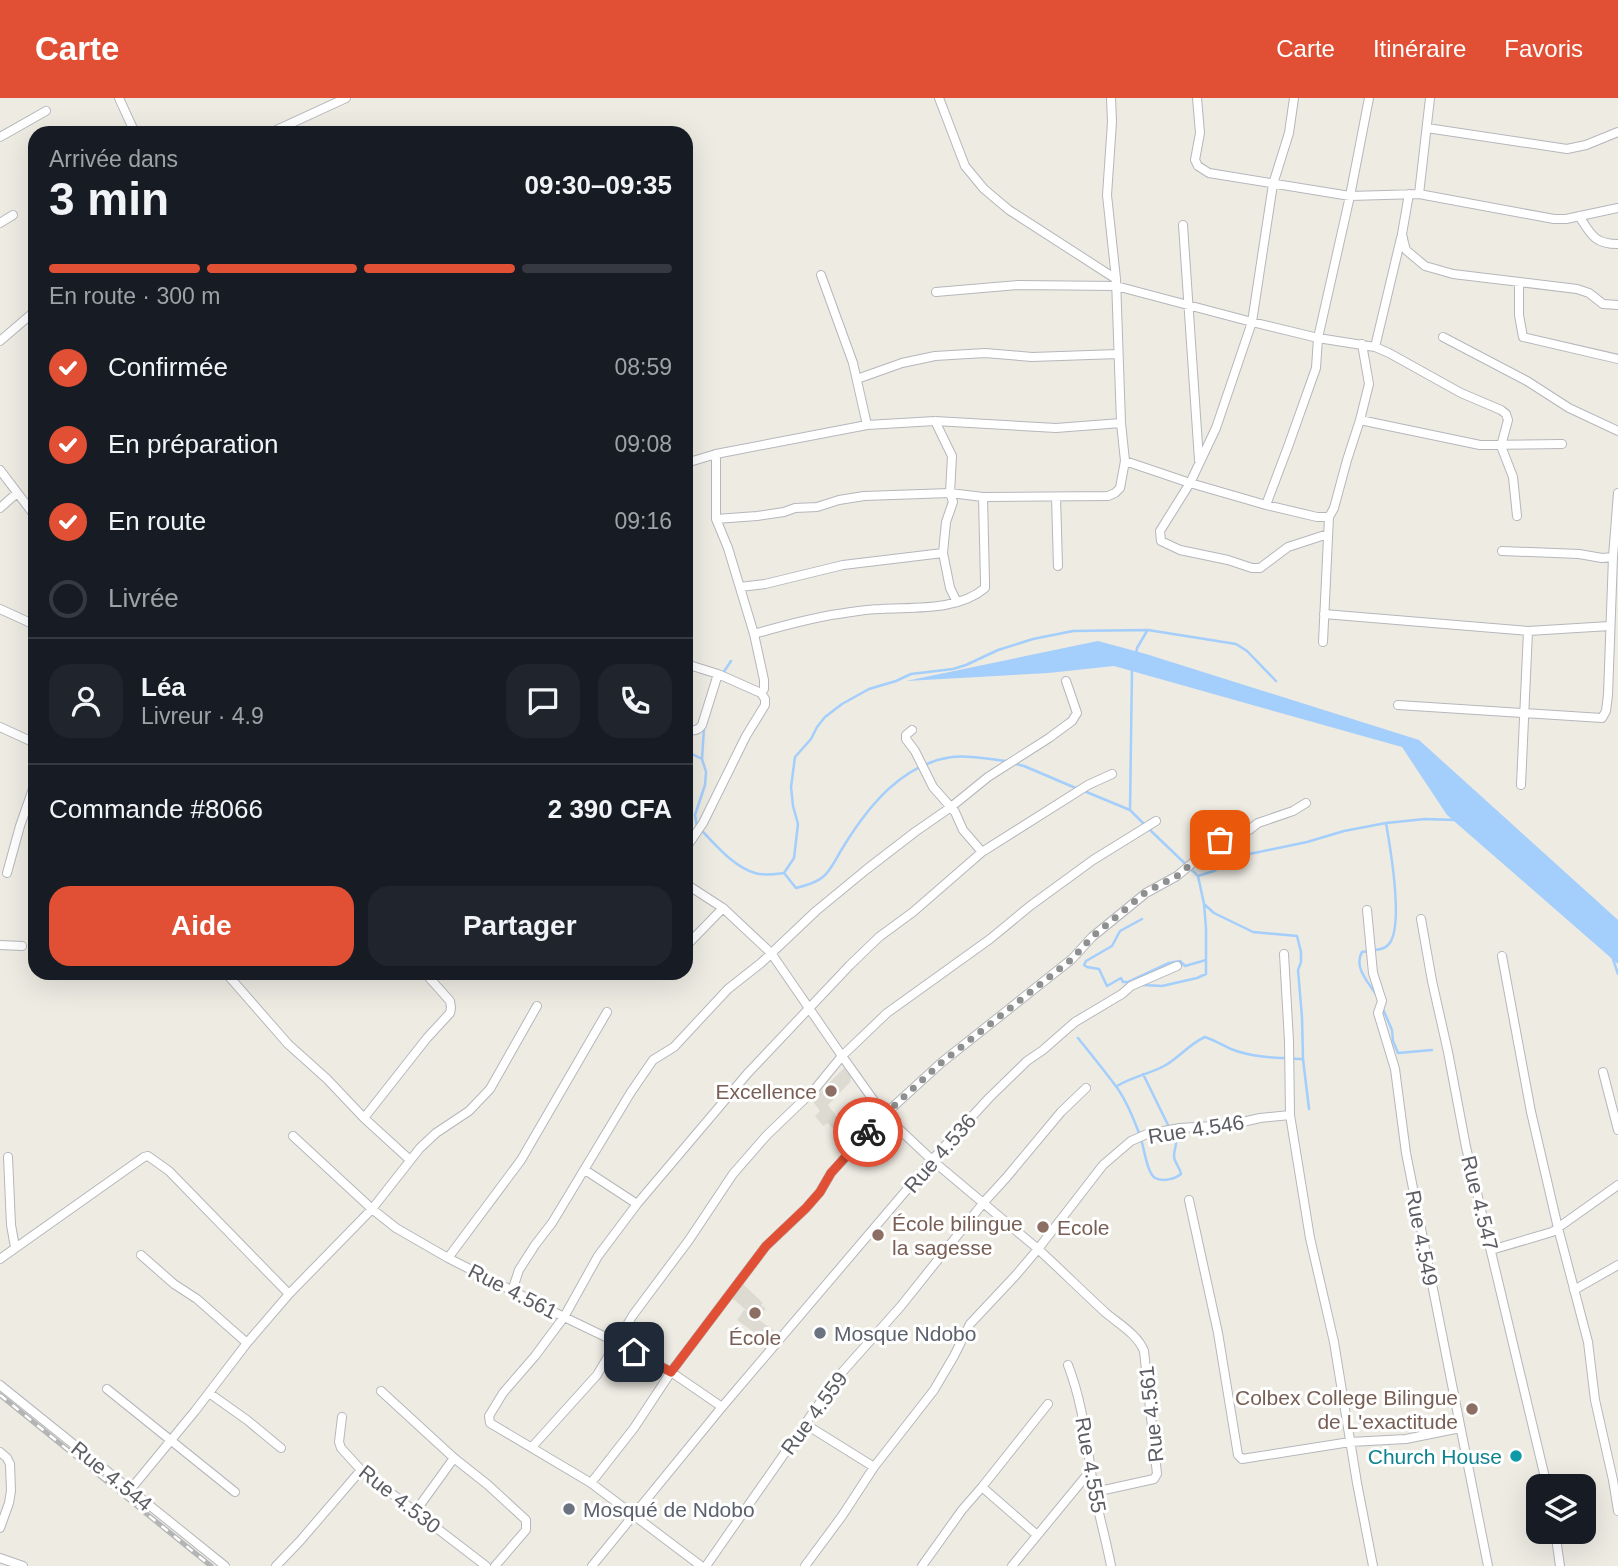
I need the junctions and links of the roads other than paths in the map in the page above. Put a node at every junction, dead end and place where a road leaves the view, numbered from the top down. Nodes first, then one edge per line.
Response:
1 (119, 98) edge
2 (345, 98) edge
3 (939, 98) edge
4 (1111, 98) edge
5 (1197, 98) edge
6 (1294, 98) edge
7 (1368, 98) edge
8 (1430, 98) edge
9 (46, 111) dead end
10 (132, 126) edge
11 (285, 126) edge
12 (1427, 128) junction
13 (1618, 132) edge
14 (0, 137) edge
15 (1273, 184) junction
16 (1409, 194) junction
17 (1419, 194) junction
18 (1350, 196) junction
19 (1618, 208) edge
20 (13, 215) dead end
21 (1579, 216) junction
22 (0, 223) edge
23 (1184, 225) dead end
24 (1402, 234) junction
25 (1618, 244) edge
26 (821, 275) dead end
27 (1116, 282) junction
28 (1520, 283) junction
29 (936, 292) dead end
30 (1618, 305) edge
31 (1189, 306) junction
32 (28, 315) edge
33 (1252, 322) junction
34 (2, 335) edge
35 (1443, 337) dead end
36 (1318, 338) junction
37 (1362, 344) junction
38 (1374, 347) junction
39 (1118, 354) junction
40 (1618, 359) edge
41 (857, 379) junction
42 (1360, 420) junction
43 (935, 421) junction
44 (1121, 423) junction
45 (867, 425) junction
46 (1618, 431) edge
47 (1562, 444) dead end
48 (1501, 446) junction
49 (716, 454) junction
50 (693, 461) edge
51 (1125, 461) junction
52 (1199, 461) junction
53 (0, 470) edge
54 (1190, 483) junction
55 (17, 493) junction
56 (950, 493) junction
57 (1618, 493) edge
58 (1056, 497) junction
59 (983, 498) junction
60 (1266, 505) junction
61 (28, 507) edge
62 (0, 509) edge
63 (1517, 516) dead end
64 (1329, 517) junction
65 (716, 519) junction
66 (1328, 534) junction
67 (1502, 551) dead end
68 (943, 553) junction
69 (1613, 557) junction
70 (1059, 566) dead end
71 (740, 587) junction
72 (957, 603) junction
73 (0, 609) edge
74 (1324, 614) junction
75 (28, 619) edge
76 (1610, 626) junction
77 (1528, 631) junction
78 (754, 634) junction
79 (1323, 642) dead end
80 (693, 666) edge
81 (718, 674) junction
82 (1066, 681) dead end
83 (761, 693) junction
84 (1398, 705) dead end
85 (1526, 714) junction
86 (0, 727) edge
87 (912, 730) dead end
88 (693, 731) edge
89 (28, 740) edge
90 (1112, 774) dead end
91 (1521, 785) dead end
92 (28, 803) edge
93 (1306, 803) dead end
94 (951, 807) junction
95 (1156, 821) dead end
96 (693, 838) edge
97 (982, 852) junction
98 (6, 873) dead end
99 (693, 889) edge
100 (723, 908) junction
101 (1367, 910) dead end
102 (1421, 919) dead end
103 (693, 939) edge
104 (0, 945) edge
105 (22, 946) dead end
106 (771, 953) junction
107 (1284, 954) dead end
108 (1502, 956) dead end
109 (1177, 966) dead end
110 (232, 980) edge
111 (431, 980) edge
112 (537, 1006) dead end
113 (809, 1009) junction
114 (607, 1012) dead end
115 (842, 1056) junction
116 (1603, 1072) dead end
117 (1086, 1088) dead end
118 (884, 1115) junction
119 (1290, 1115) junction
120 (364, 1118) junction
121 (1618, 1130) edge
122 (293, 1136) dead end
123 (8, 1157) dead end
124 (410, 1160) junction
125 (932, 1160) junction
126 (585, 1170) junction
127 (1618, 1185) edge
128 (1189, 1199) dead end
129 (984, 1202) junction
130 (637, 1205) junction
131 (372, 1209) junction
132 (1558, 1228) junction
133 (15, 1247) junction
134 (1038, 1249) junction
135 (1491, 1250) junction
136 (141, 1255) dead end
137 (448, 1258) junction
138 (0, 1259) edge
139 (1618, 1265) edge
140 (512, 1290) junction
141 (1574, 1290) junction
142 (289, 1294) junction
143 (564, 1317) junction
144 (616, 1342) junction
145 (247, 1343) junction
146 (1068, 1365) dead end
147 (671, 1372) junction
148 (0, 1385) edge
149 (107, 1389) dead end
150 (381, 1391) dead end
151 (209, 1393) junction
152 (1048, 1404) dead end
153 (722, 1407) junction
154 (342, 1417) dead end
155 (805, 1424) junction
156 (1460, 1428) junction
157 (170, 1441) junction
158 (1350, 1442) junction
159 (532, 1447) junction
160 (281, 1448) dead end
161 (0, 1452) edge
162 (454, 1458) junction
163 (874, 1466) junction
164 (360, 1470) junction
165 (1091, 1470) junction
166 (1543, 1474) edge
167 (591, 1483) junction
168 (982, 1487) junction
169 (130, 1490) junction
170 (235, 1492) dead end
171 (1095, 1492) junction
172 (1618, 1511) edge
173 (415, 1512) junction
174 (633, 1515) junction
175 (0, 1528) edge
176 (1037, 1535) junction
177 (1557, 1544) edge
178 (0, 1558) edge
179 (23, 1566) edge
180 (225, 1566) edge
181 (276, 1566) edge
182 (486, 1566) edge
183 (495, 1566) edge
184 (592, 1566) edge
185 (704, 1566) edge
186 (805, 1566) edge
187 (922, 1566) edge
188 (1012, 1566) edge
189 (1111, 1566) edge
190 (1373, 1566) edge
191 (1488, 1566) edge
192 (1560, 1566) edge

1 - 10 street
2 - 11 street
3 - 27 street
4 - 27 street
5 - 15 street
6 - 15 street
7 - 18 street
8 - 12 street
9 - 14 street
12 - 13 street
12 - 17 street
15 - 18 street
15 - 33 street
16 - 17 street
16 - 18 street
16 - 24 street
17 - 21 street
18 - 36 street
19 - 21 street
20 - 22 street
21 - 25 street
23 - 31 street
24 - 28 street
24 - 38 street
26 - 41 street
27 - 29 street
27 - 31 street
27 - 39 street
28 - 30 street
28 - 40 street
31 - 33 street
31 - 52 street
32 - 34 street
33 - 36 street
33 - 52 street
35 - 46 street
36 - 37 street
36 - 60 street
37 - 38 street
37 - 42 street
38 - 48 street
39 - 41 street
39 - 44 street
41 - 45 street
42 - 48 street
42 - 64 street
43 - 44 street
43 - 45 street
43 - 56 street
44 - 51 street
45 - 49 street
47 - 48 street
48 - 63 street
49 - 50 street
49 - 65 street
51 - 54 street
51 - 58 street
52 - 54 street
53 - 55 street
54 - 60 street
54 - 66 street
55 - 61 street
55 - 62 street
56 - 59 street
56 - 65 street
56 - 68 street
57 - 69 street
58 - 59 street
58 - 70 street
59 - 72 street
60 - 64 street
64 - 66 street
65 - 71 street
66 - 74 street
67 - 69 street
68 - 71 street
68 - 72 street
69 - 76 street
71 - 78 street
72 - 78 street
73 - 75 street
74 - 77 street
74 - 79 street
76 - 77 street
76 - 85 street
77 - 85 street
78 - 83 street
80 - 81 street
81 - 83 street
81 - 88 street
82 - 94 street
83 - 96 street
84 - 85 street
85 - 91 street
86 - 89 street
87 - 94 street
90 - 97 street
92 - 98 street
93 - 118 street
94 - 97 street
94 - 106 street
95 - 115 street
97 - 113 street
99 - 100 street
100 - 103 street
100 - 106 street
101 - 156 street, Rue 4.549
102 - 135 street, Rue 4.547
104 - 105 street
106 - 113 street
106 - 126 street
107 - 119 street
108 - 132 street
109 - 125 street, Rue 4.536
110 - 120 street
111 - 120 street
112 - 124 street
113 - 115 street
113 - 130 street
114 - 137 street, Rue 4.561
115 - 118 street
115 - 144 street
116 - 121 street
117 - 129 street, Rue 4.559
118 - 125 street
118 - 147 street
119 - 134 street, Rue 4.546
119 - 158 street
120 - 124 street
122 - 131 street
123 - 133 street
124 - 131 street
125 - 129 street
125 - 153 street, Rue 4.536
126 - 130 street
126 - 140 street
127 - 132 street
128 - 158 street
129 - 134 street
129 - 155 street, Rue 4.559
130 - 143 street
131 - 137 street
131 - 142 street
132 - 135 street
132 - 141 street
133 - 138 street
133 - 142 street
134 - 163 street, Rue 4.546
134 - 171 street, Rue 4.561
135 - 166 street, Rue 4.547
136 - 145 street
137 - 140 street, Rue 4.561
139 - 141 street
140 - 143 street, Rue 4.561
141 - 172 street
142 - 145 street
143 - 144 street, Rue 4.561
143 - 159 street
144 - 147 street, Rue 4.561
144 - 159 street
145 - 151 street
146 - 165 street, Rue 4.555
147 - 153 street, Rue 4.561
147 - 167 street
148 - 169 street, Rue 4.544
149 - 157 street
150 - 162 street
151 - 157 street
151 - 160 street
152 - 168 street
153 - 174 street, Rue 4.536
154 - 164 street, Rue 4.530
155 - 163 street
155 - 185 street, Rue 4.559
156 - 158 street
156 - 191 street, Rue 4.549
157 - 169 street
157 - 170 street
158 - 190 street
159 - 167 street
161 - 175 street
162 - 173 street
162 - 183 street
163 - 186 street, Rue 4.546
164 - 173 street, Rue 4.530
164 - 181 street
165 - 171 street, Rue 4.555
165 - 176 street
167 - 174 street
168 - 176 street
168 - 187 street
169 - 180 street, Rue 4.544
171 - 189 street, Rue 4.555
173 - 182 street, Rue 4.530
174 - 184 street, Rue 4.536
174 - 185 street
176 - 188 street
177 - 192 street
178 - 179 street

